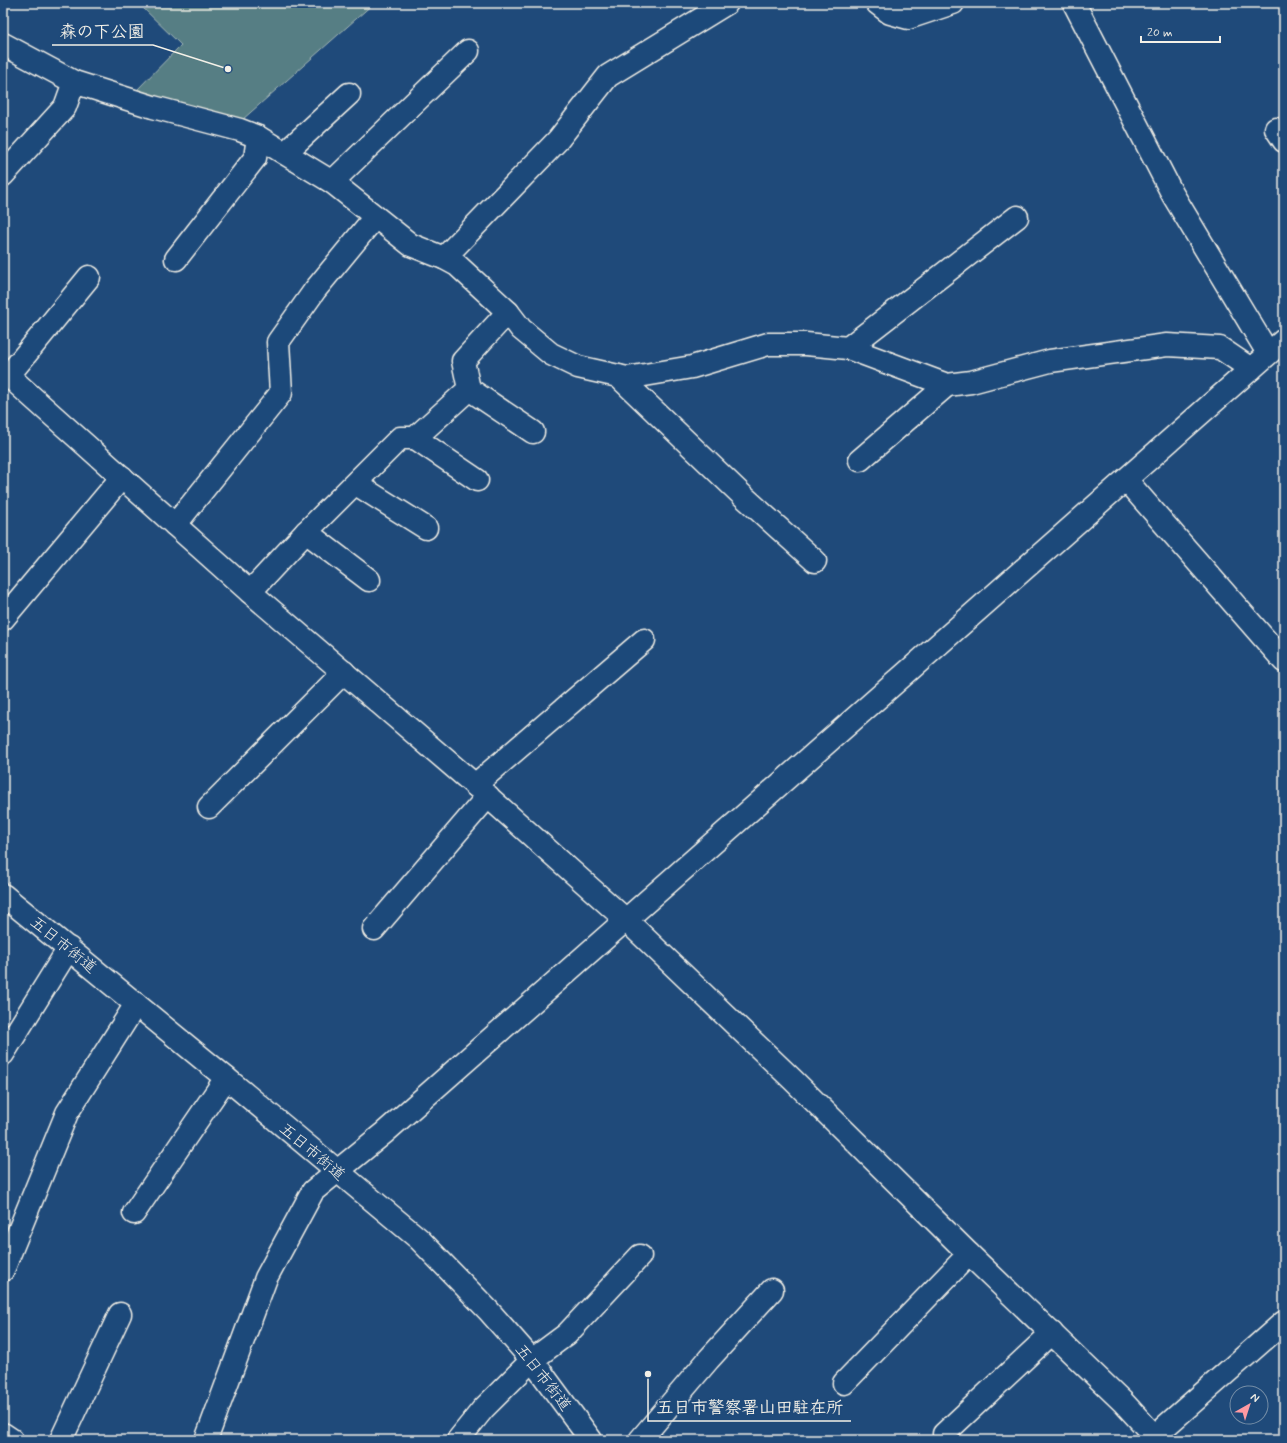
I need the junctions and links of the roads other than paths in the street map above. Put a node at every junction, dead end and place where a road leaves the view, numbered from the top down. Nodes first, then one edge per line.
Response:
1 (727, 3) edge
2 (877, 3) edge
3 (953, 3) edge
4 (1074, 3) edge
5 (3, 44) edge
6 (468, 51) dead end
7 (74, 82) junction
8 (349, 94) dead end
9 (258, 136) junction
10 (285, 153) junction
11 (3, 175) edge
12 (332, 182) junction
13 (375, 217) junction
14 (1017, 217) dead end
15 (444, 258) junction
16 (176, 259) dead end
17 (89, 277) dead end
18 (508, 312) junction
19 (1276, 346) edge
20 (848, 348) junction
21 (1251, 369) junction
22 (6, 373) edge
23 (618, 376) junction
24 (947, 385) junction
25 (469, 389) junction
26 (534, 432) dead end
27 (415, 438) junction
28 (860, 460) dead end
29 (122, 477) junction
30 (477, 480) dead end
31 (1126, 480) junction
32 (356, 484) junction
33 (176, 525) junction
34 (426, 528) dead end
35 (306, 532) junction
36 (815, 561) dead end
37 (369, 580) dead end
38 (250, 592) junction
39 (3, 619) edge
40 (644, 640) dead end
41 (1284, 661) edge
42 (344, 672) junction
43 (482, 790) junction
44 (209, 807) dead end
45 (3, 895) edge
46 (626, 920) junction
47 (374, 929) dead end
48 (69, 948) junction
49 (136, 1004) junction
50 (3, 1054) edge
51 (226, 1078) junction
52 (338, 1171) junction
53 (134, 1212) dead end
54 (969, 1254) junction
55 (640, 1256) dead end
56 (3, 1270) edge
57 (772, 1290) dead end
58 (120, 1314) dead end
59 (1284, 1322) edge
60 (1052, 1333) junction
61 (532, 1360) junction
62 (844, 1383) dead end
63 (3, 1434) edge
64 (944, 1434) dead end
65 (1154, 1439) edge
66 (12, 1440) edge
67 (61, 1440) edge
68 (206, 1440) edge
69 (458, 1440) edge
70 (591, 1440) edge
71 (640, 1440) edge

1 - 15 street
2 - 3 street
4 - 19 street
5 - 7 street
6 - 12 street
7 - 9 street
7 - 11 street
8 - 10 street
9 - 10 street
9 - 16 street
10 - 12 street
12 - 13 street
13 - 15 street
13 - 33 street
14 - 20 street
15 - 18 street
17 - 22 street
18 - 23 street
18 - 25 street
19 - 21 street
20 - 23 street
20 - 24 street
21 - 24 street
21 - 31 street
22 - 29 street
23 - 36 street
24 - 28 street
25 - 26 street
25 - 27 street
27 - 30 street
27 - 32 street
29 - 33 street
29 - 39 street
31 - 41 street
31 - 46 street
32 - 34 street
32 - 35 street
33 - 38 street
35 - 37 street
35 - 38 street
38 - 42 street
40 - 43 street
42 - 43 street
42 - 44 street
43 - 46 street
43 - 47 street
45 - 48 street, 五日市街道
46 - 52 street
46 - 54 street
48 - 49 street, 五日市街道
48 - 50 street
49 - 51 street, 五日市街道
49 - 56 street
51 - 52 street, 五日市街道
51 - 53 street
52 - 61 street, 五日市街道
52 - 68 street
54 - 60 street
54 - 62 street
55 - 61 street
57 - 71 street
58 - 67 street
59 - 65 street
60 - 64 street
60 - 65 street
61 - 69 street
61 - 70 street, 五日市街道
63 - 66 street

